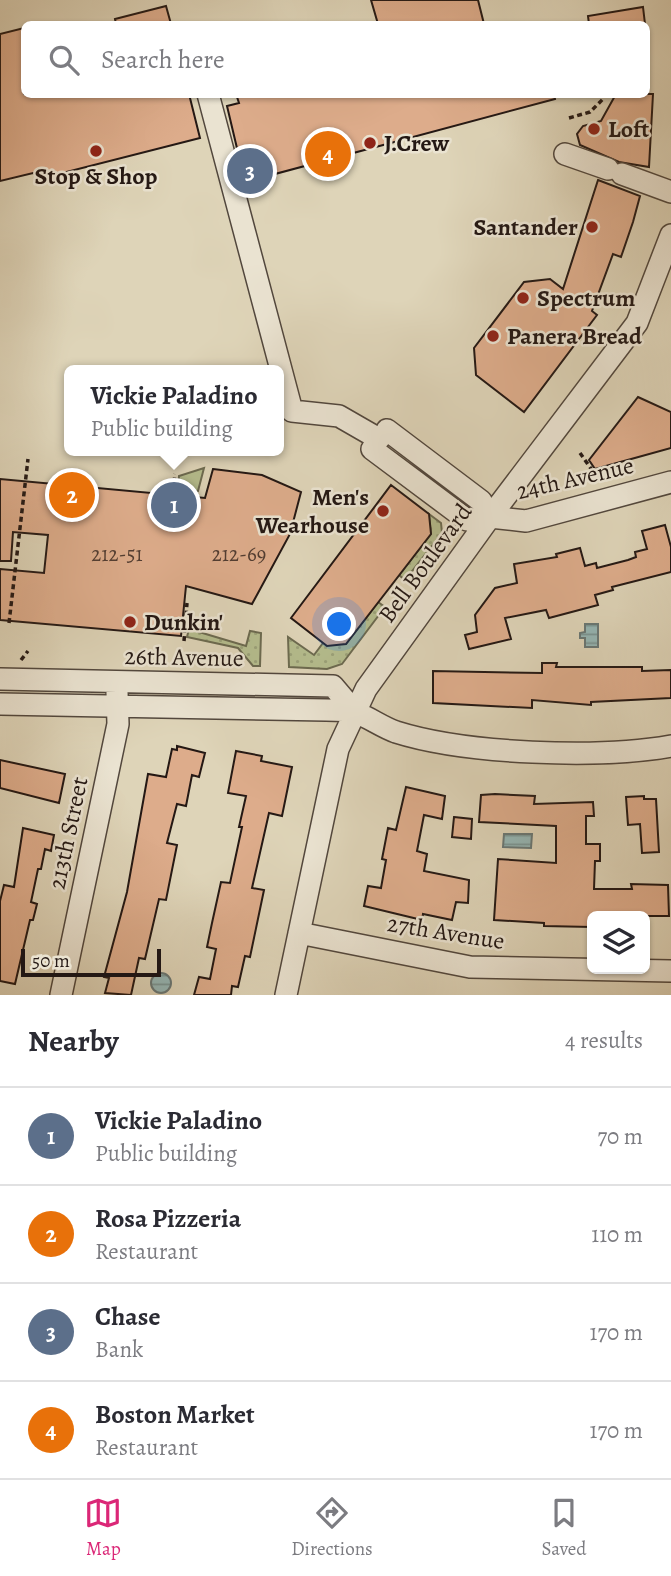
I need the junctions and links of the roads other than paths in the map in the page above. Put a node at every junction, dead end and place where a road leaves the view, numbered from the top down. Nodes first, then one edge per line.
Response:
1 (209, 98) edge
2 (565, 154) dead end
3 (671, 192) edge
4 (671, 235) edge
5 (280, 365) edge
6 (284, 381) edge
7 (671, 482) edge
8 (490, 517) junction
9 (0, 679) edge
10 (117, 681) junction
11 (0, 704) edge
12 (117, 705) junction
13 (355, 712) junction
14 (671, 746) edge
15 (299, 933) junction
16 (671, 971) edge
17 (61, 995) edge
18 (286, 995) edge

1 - 5 street
2 - 3 street
4 - 8 street, Bell Boulevard
6 - 8 street
7 - 8 street, 24th Avenue
8 - 13 street, Bell Boulevard
9 - 10 street, 26th Avenue
10 - 12 street, 213th Street
10 - 13 street, 26th Avenue
11 - 12 street, 26th Avenue
12 - 13 street, 26th Avenue
12 - 17 street, 213th Street
13 - 14 street, 26th Avenue
13 - 15 street, Bell Boulevard
15 - 16 street, 27th Avenue
15 - 18 street, Bell Boulevard

